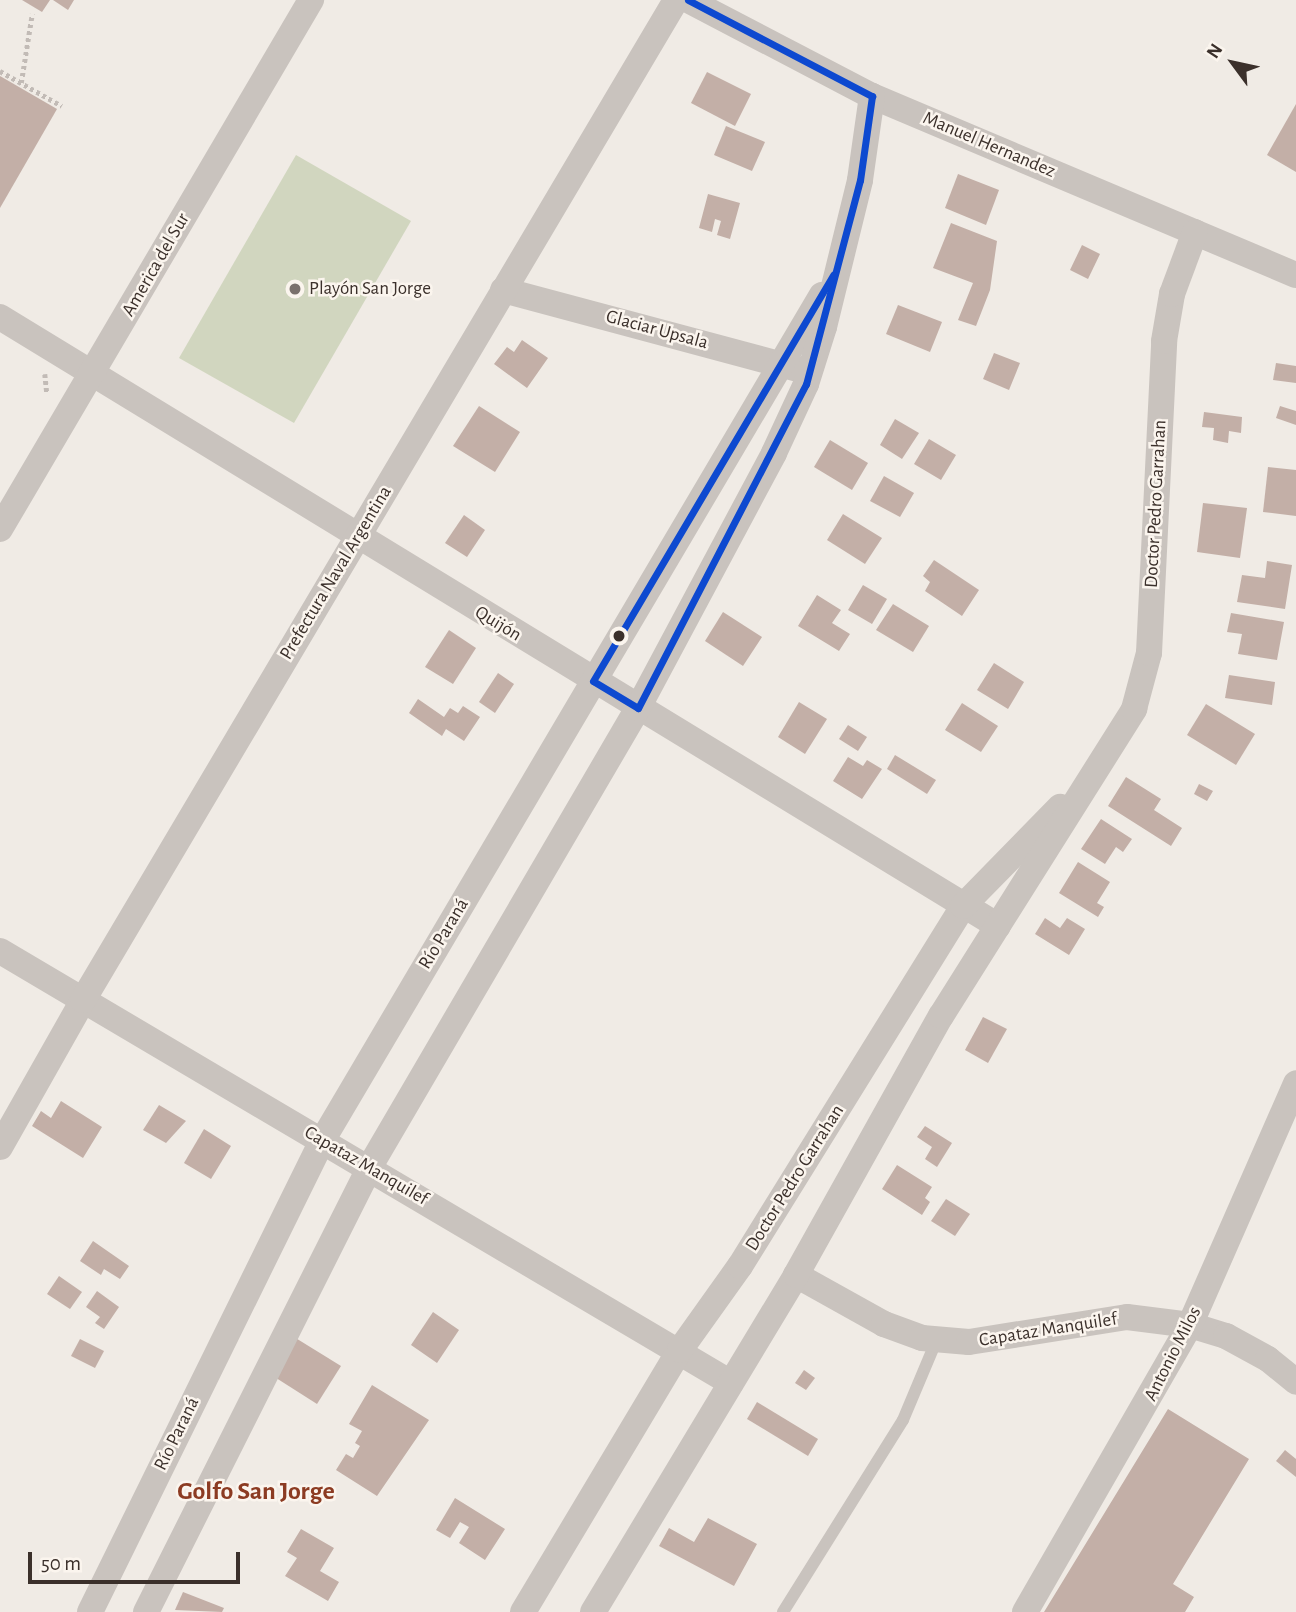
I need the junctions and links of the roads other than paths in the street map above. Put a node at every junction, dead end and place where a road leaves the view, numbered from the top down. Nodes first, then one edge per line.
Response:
1 (311, 0) edge
2 (676, 0) edge
3 (688, 0) edge
4 (872, 96) junction
5 (1195, 232) junction
6 (833, 275) junction
7 (1296, 275) edge
8 (503, 290) junction
9 (0, 317) edge
10 (784, 363) junction
11 (93, 372) junction
12 (809, 374) junction
13 (0, 529) edge
14 (357, 538) junction
15 (593, 681) junction
16 (638, 708) junction
17 (1098, 769) junction
18 (963, 906) junction
19 (998, 926) junction
20 (0, 951) edge
21 (83, 1000) junction
22 (1296, 1083) edge
23 (322, 1141) junction
24 (0, 1147) edge
25 (369, 1168) junction
26 (796, 1275) junction
27 (1190, 1325) junction
28 (937, 1339) junction
29 (680, 1350) junction
30 (1296, 1381) edge
31 (731, 1383) junction
32 (90, 1612) edge
33 (146, 1612) edge
34 (523, 1612) edge
35 (593, 1612) edge
36 (783, 1612) edge
37 (1025, 1612) edge

1 - 11 street, America del Sur
2 - 8 street, Prefectura Naval Argentina
3 - 4 street, Manuel Hernandez
4 - 5 street, Manuel Hernandez
4 - 6 street, Río Paraná
5 - 7 street, Manuel Hernandez
5 - 17 street, Doctor Pedro Garrahan
6 - 10 street, Río Paraná
6 - 12 street, Río Paraná
8 - 10 street, Glaciar Upsala
8 - 14 street, Prefectura Naval Argentina
9 - 11 street, Quijón
10 - 12 street, Glaciar Upsala
10 - 15 street, Río Paraná
11 - 13 street, America del Sur
11 - 14 street, Quijón
12 - 16 street, Río Paraná
14 - 15 street, Quijón
14 - 21 street, Prefectura Naval Argentina
15 - 16 street, Quijón
15 - 23 street, Río Paraná
16 - 18 street, Quijón
16 - 25 street, Río Paraná
17 - 18 street, Doctor Pedro Garrahan
17 - 19 street, Doctor Pedro Garrahan
18 - 19 street, Quijón
18 - 29 street, Doctor Pedro Garrahan
19 - 26 street, Doctor Pedro Garrahan
20 - 21 street, Capataz Manquilef
21 - 23 street, Capataz Manquilef
21 - 24 street, Prefectura Naval Argentina
22 - 27 street, Antonio Milos
23 - 25 street, Capataz Manquilef
23 - 32 street, Río Paraná
25 - 29 street, Capataz Manquilef
25 - 33 street, Río Paraná
26 - 28 street, Capataz Manquilef
26 - 31 street, Doctor Pedro Garrahan
27 - 28 street, Capataz Manquilef
27 - 30 street, Capataz Manquilef
27 - 37 street, Antonio Milos
28 - 36 lane
29 - 31 street, Capataz Manquilef
29 - 34 street, Doctor Pedro Garrahan
31 - 35 street, Doctor Pedro Garrahan

